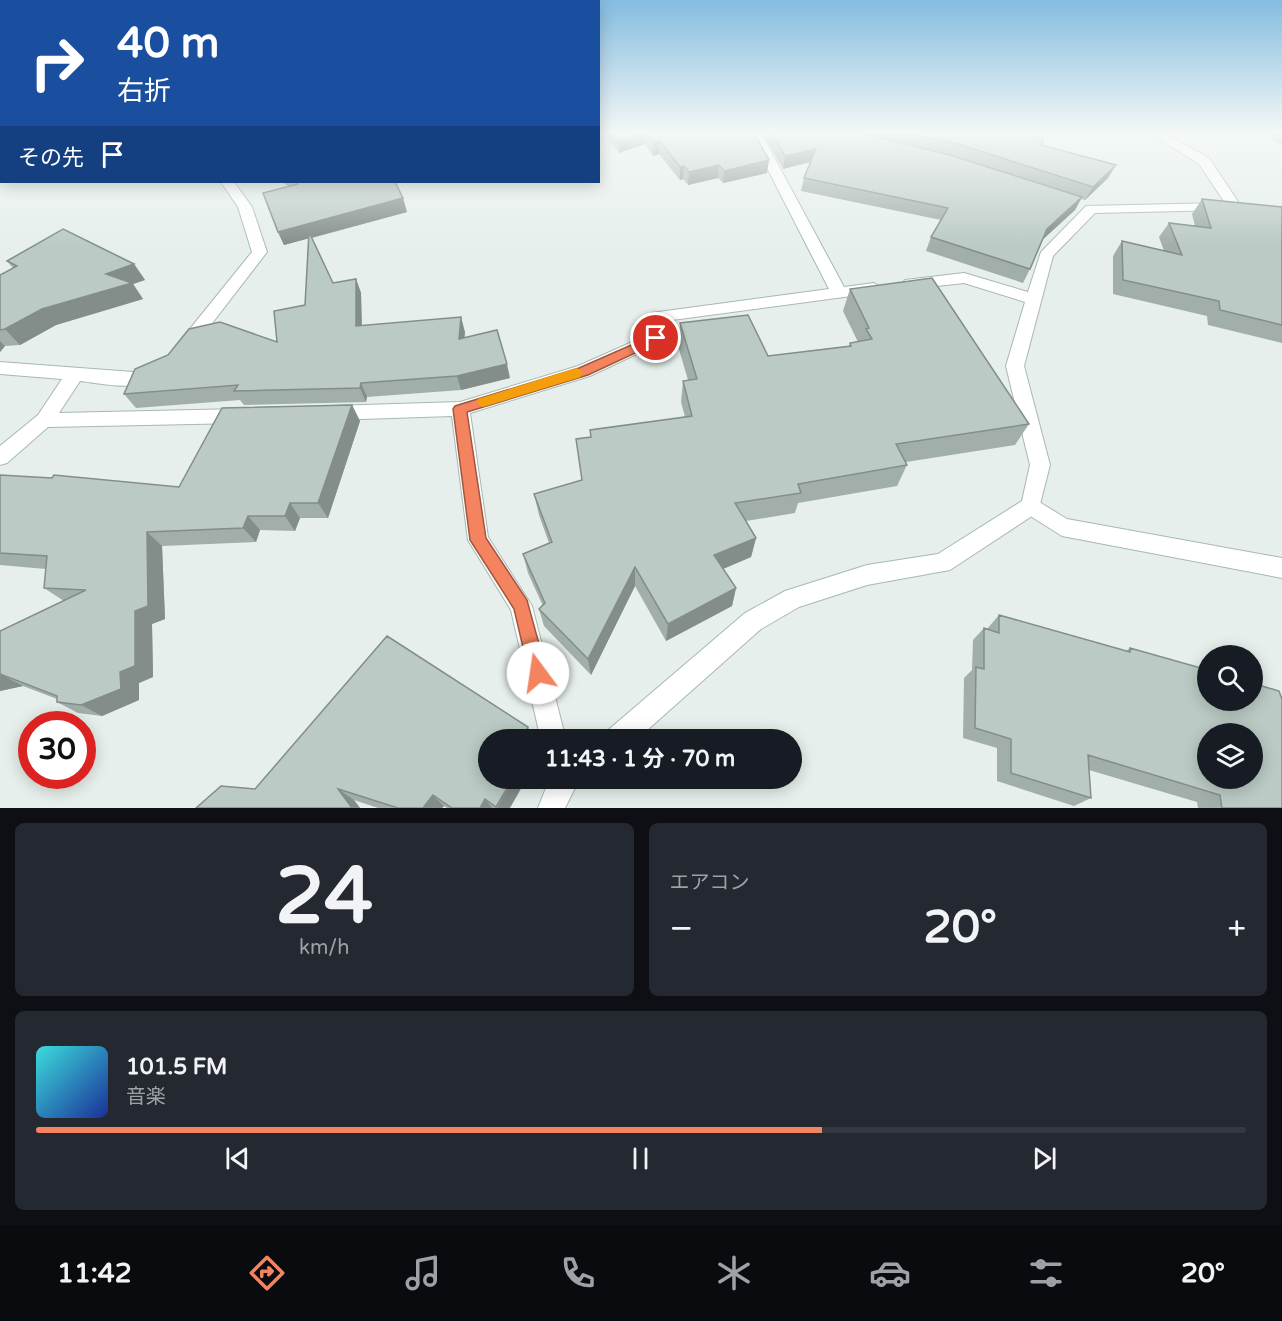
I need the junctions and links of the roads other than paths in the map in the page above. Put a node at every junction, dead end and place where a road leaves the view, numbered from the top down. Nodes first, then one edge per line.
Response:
1 (775, 171) edge
2 (1210, 171) edge
3 (229, 183) edge
4 (1234, 206) junction
5 (1258, 208) edge
6 (839, 292) junction
7 (1034, 299) junction
8 (0, 368) edge
9 (75, 374) junction
10 (460, 409) junction
11 (317, 414) edge
12 (257, 416) edge
13 (44, 420) junction
14 (0, 457) edge
15 (1031, 506) junction
16 (1282, 568) edge
17 (551, 729) edge
18 (629, 729) edge
19 (561, 789) edge
20 (551, 808) edge

1 - 6 street
2 - 4 street
3 - 9 street
4 - 5 street
4 - 7 street
6 - 7 street
6 - 10 street
7 - 15 street
8 - 9 street
9 - 13 street
10 - 11 street
10 - 17 street
12 - 13 street
13 - 14 street
15 - 16 street
15 - 18 street
19 - 20 street

